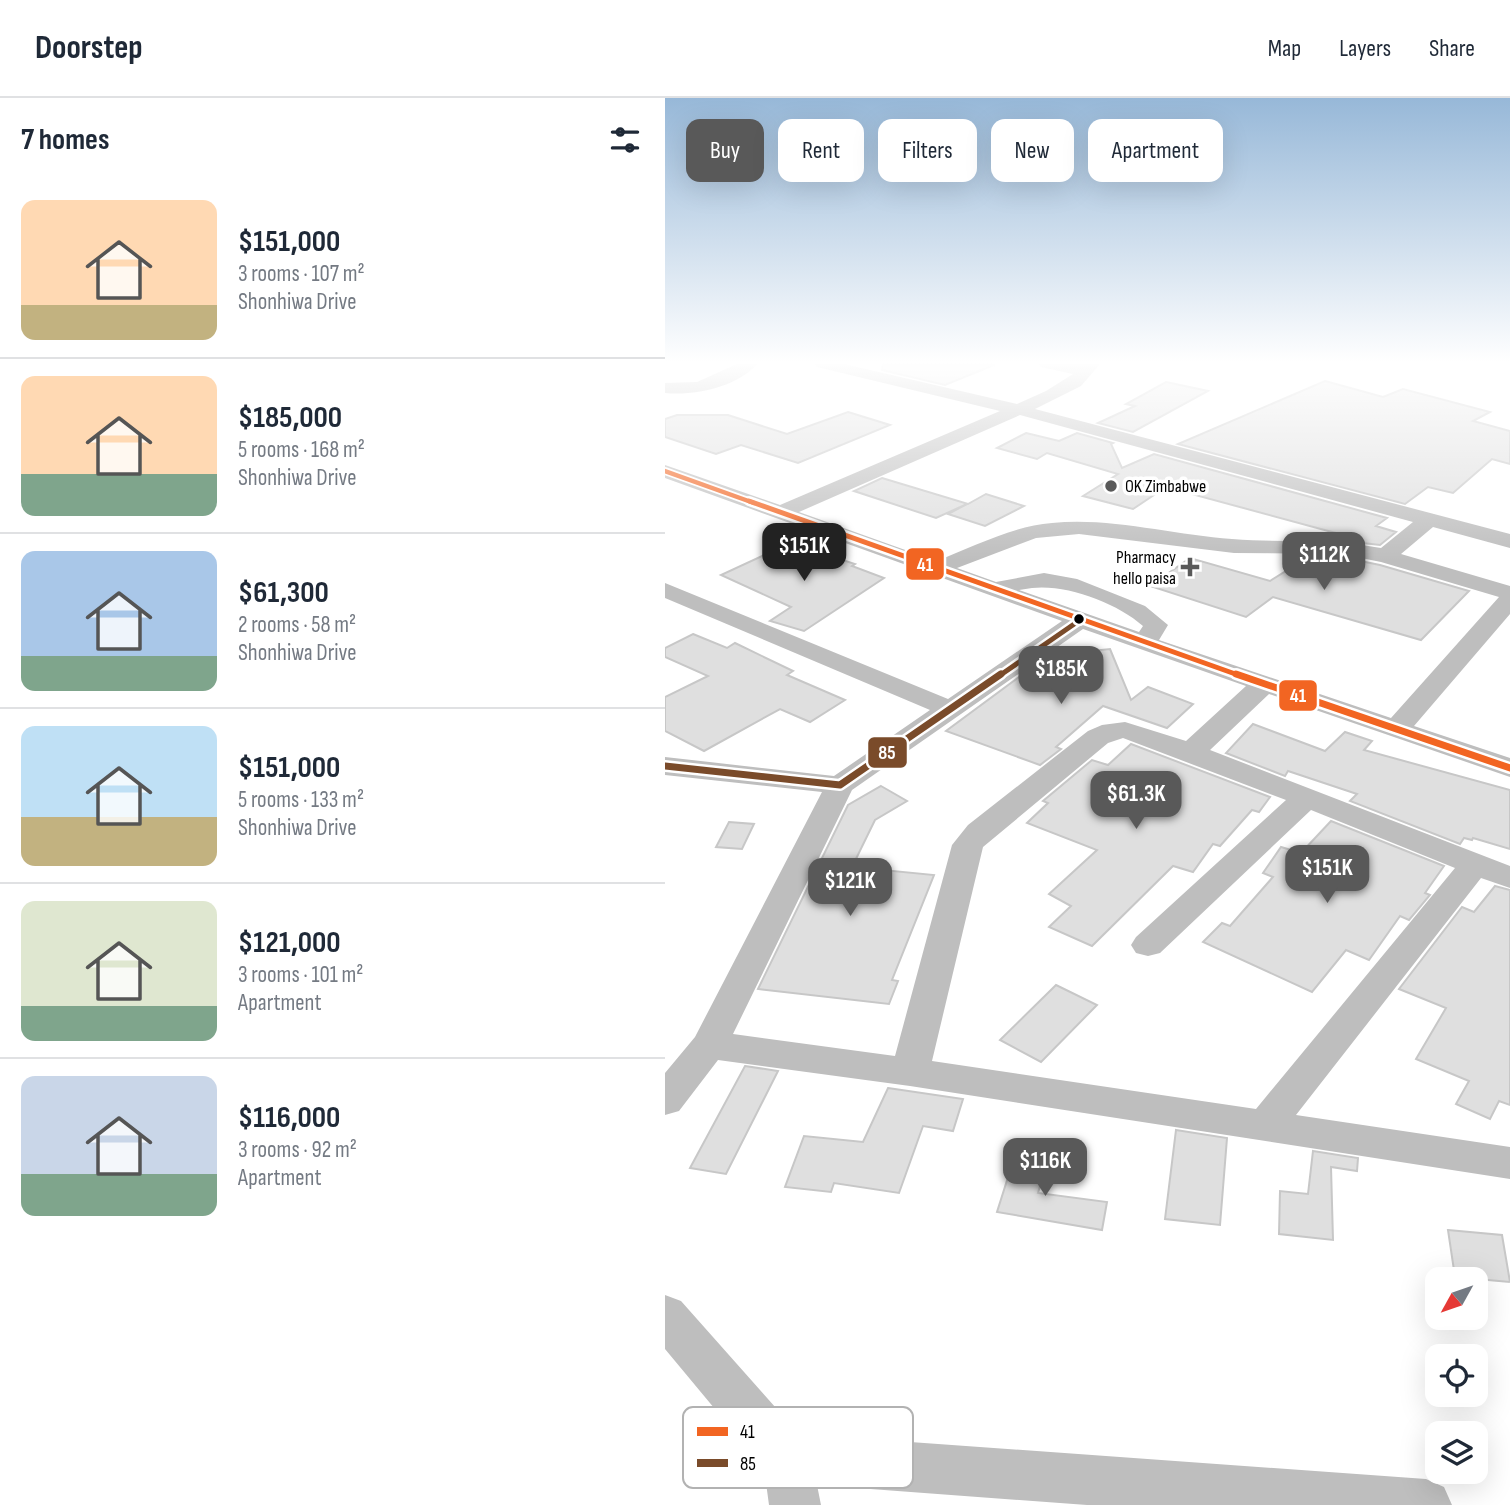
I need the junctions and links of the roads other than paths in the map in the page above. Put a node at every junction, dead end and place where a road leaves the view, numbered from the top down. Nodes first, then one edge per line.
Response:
1 (969, 430) edge
2 (1095, 430) edge
3 (665, 471) edge
4 (779, 513) junction
5 (1431, 518) junction
6 (1510, 541) edge
7 (1385, 556) junction
8 (937, 568) junction
9 (995, 589) junction
10 (665, 590) edge
11 (1510, 593) edge
12 (1510, 599) edge
13 (1080, 620) junction
14 (1145, 643) junction
15 (1263, 685) junction
16 (950, 709) junction
17 (1397, 728) junction
18 (1191, 752) junction
19 (665, 766) edge
20 (1510, 768) edge
21 (840, 785) junction
22 (1307, 797) junction
23 (1475, 864) junction
24 (1510, 878) edge
25 (1148, 945) dead end
26 (709, 1045) junction
27 (909, 1072) junction
28 (665, 1100) edge
29 (1265, 1126) junction
30 (1510, 1163) edge
31 (665, 1315) edge
32 (743, 1407) edge
33 (913, 1467) edge
34 (1426, 1505) edge

1 - 4 street
2 - 5 street
3 - 4 street
4 - 8 street
5 - 6 street
5 - 7 street
7 - 8 street
7 - 11 street
8 - 9 street
9 - 13 street
9 - 14 street
10 - 16 street
12 - 17 street
13 - 14 street
13 - 16 street
14 - 15 street
15 - 17 street
15 - 18 street
16 - 21 street
17 - 20 street
18 - 22 street
18 - 27 street
19 - 21 street
21 - 26 street
22 - 23 street
22 - 25 street
23 - 24 street
23 - 29 street
26 - 27 street
26 - 28 street
27 - 29 street
29 - 30 street
31 - 32 street
33 - 34 street

